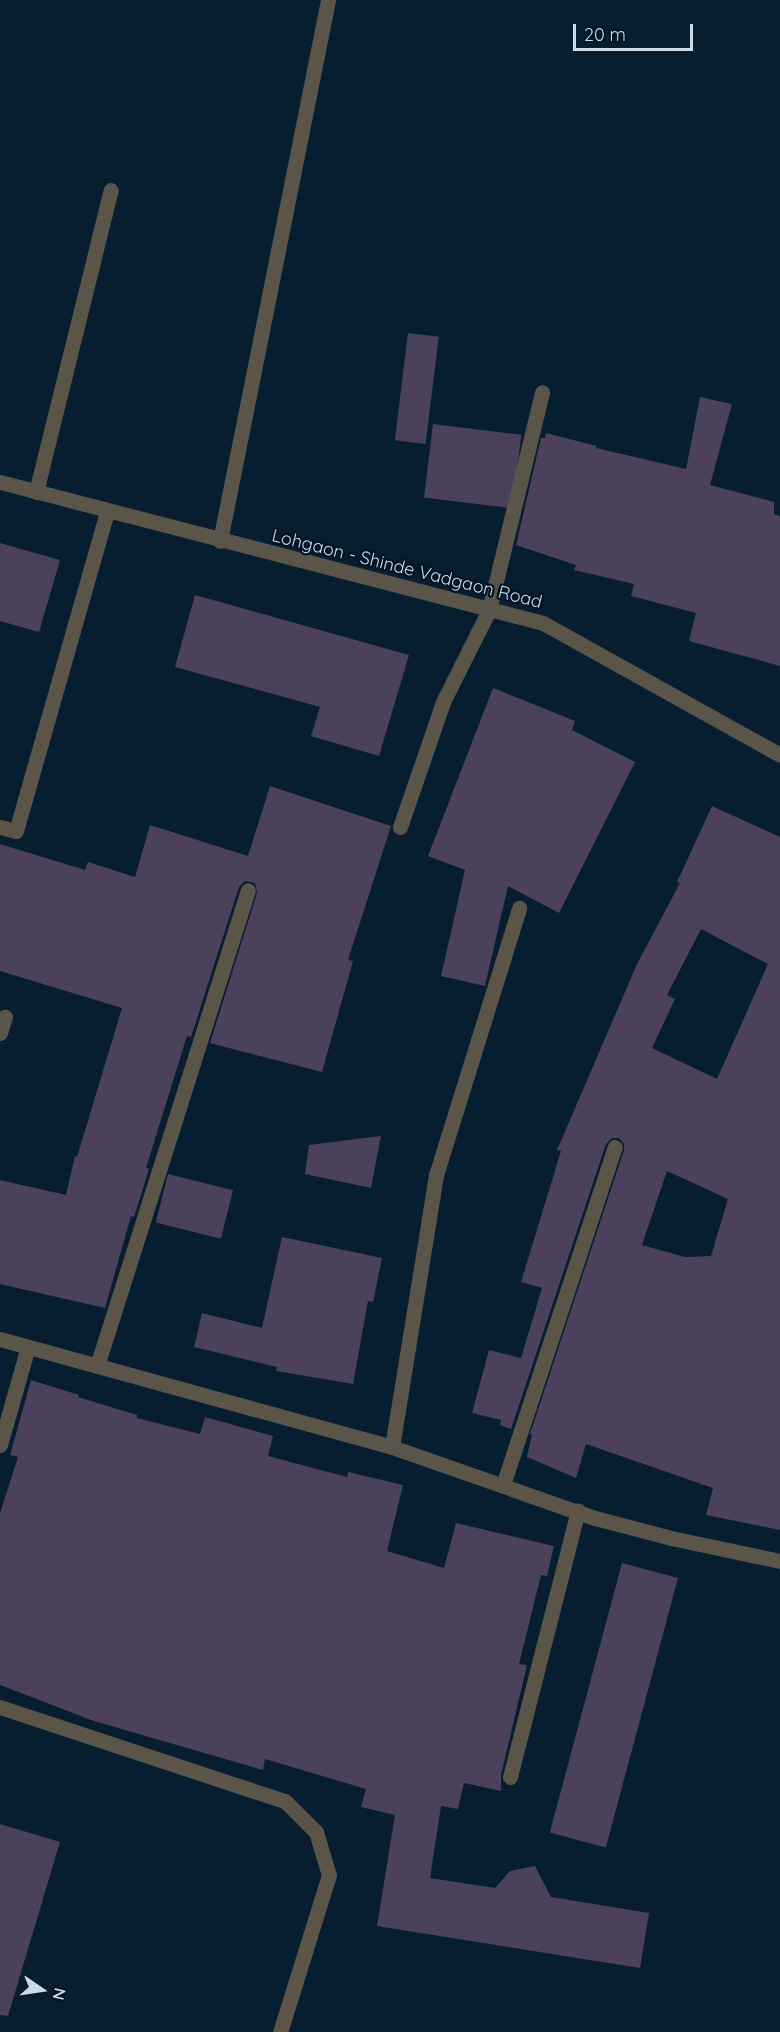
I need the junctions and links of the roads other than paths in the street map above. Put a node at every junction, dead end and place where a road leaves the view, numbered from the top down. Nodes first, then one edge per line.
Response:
1 (328, 0) edge
2 (111, 190) dead end
3 (542, 392) dead end
4 (0, 482) edge
5 (36, 492) junction
6 (107, 512) junction
7 (220, 541) junction
8 (489, 609) junction
9 (780, 755) edge
10 (0, 827) edge
11 (400, 827) dead end
12 (248, 890) dead end
13 (519, 908) dead end
14 (5, 1017) dead end
15 (0, 1033) edge
16 (615, 1147) dead end
17 (0, 1339) edge
18 (28, 1347) junction
19 (97, 1366) junction
20 (0, 1445) edge
21 (392, 1448) junction
22 (503, 1485) junction
23 (578, 1511) junction
24 (780, 1561) edge
25 (0, 1707) edge
26 (510, 1777) dead end
27 (280, 2032) edge

1 - 7 street
2 - 5 street
3 - 8 street
4 - 5 street, Lohgaon - Shinde Vadgaon Road
5 - 6 street, Lohgaon - Shinde Vadgaon Road
6 - 7 street, Lohgaon - Shinde Vadgaon Road
6 - 10 street
7 - 8 street, Lohgaon - Shinde Vadgaon Road
8 - 9 street, Lohgaon - Shinde Vadgaon Road
8 - 11 street
12 - 19 street
13 - 21 street
14 - 15 street
16 - 22 street
17 - 18 street
18 - 19 street
18 - 20 street
19 - 21 street
21 - 22 street
22 - 23 street
23 - 24 street
23 - 26 street
25 - 27 street

